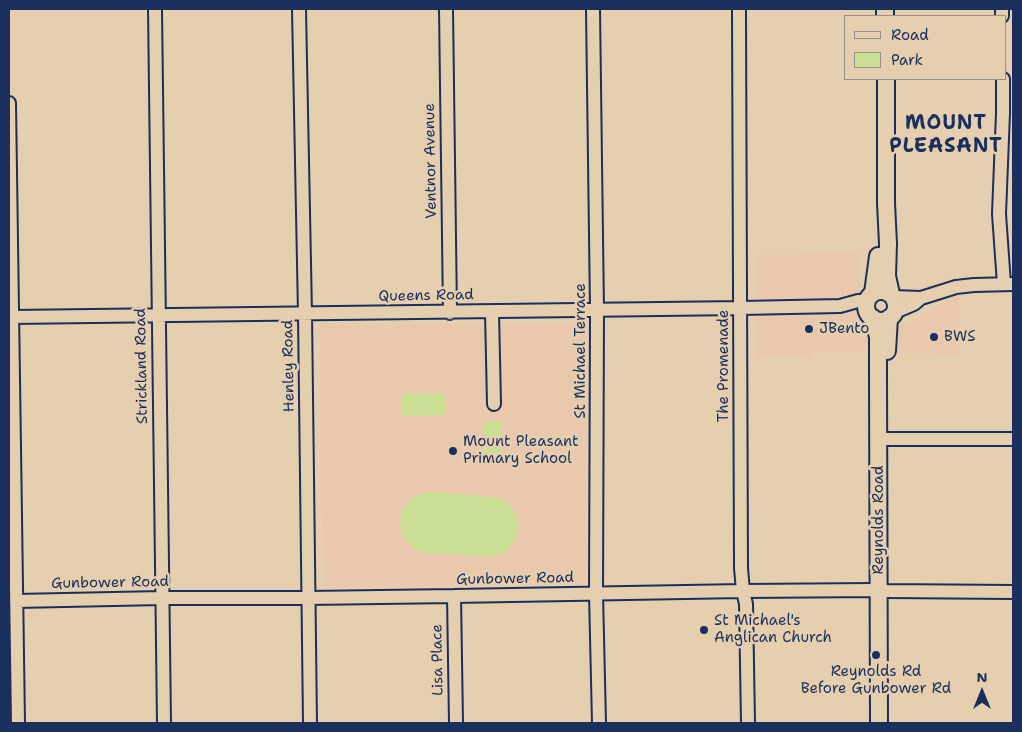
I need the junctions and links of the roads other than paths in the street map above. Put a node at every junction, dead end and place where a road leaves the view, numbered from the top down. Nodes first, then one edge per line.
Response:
1 (154, 9) edge
2 (300, 9) edge
3 (446, 9) edge
4 (592, 9) edge
5 (739, 9) edge
6 (878, 80) edge
7 (886, 80) edge
8 (1003, 80) edge
9 (9, 103) edge
10 (9, 144) edge
11 (882, 157) junction
12 (1009, 284) edge
13 (10, 289) edge
14 (881, 305) junction
15 (741, 308) junction
16 (597, 310) junction
17 (492, 312) junction
18 (450, 313) junction
19 (305, 314) junction
20 (158, 315) junction
21 (12, 317) junction
22 (494, 404) dead end
23 (882, 439) junction
24 (1013, 439) edge
25 (12, 573) edge
26 (743, 591) junction
27 (883, 591) junction
28 (1013, 592) edge
29 (596, 594) junction
30 (454, 596) junction
31 (162, 598) junction
32 (308, 598) junction
33 (16, 601) junction
34 (883, 658) junction
35 (18, 723) edge
36 (164, 723) edge
37 (310, 723) edge
38 (456, 723) edge
39 (600, 723) edge
40 (748, 723) edge
41 (879, 723) edge
42 (887, 723) edge

1 - 20 street, Strickland Road
2 - 19 street, Henley Road
3 - 18 street, Ventnor Avenue
4 - 16 street, St Michael Terrace
5 - 15 street, The Promenade
6 - 11 main road, Reynolds Road
7 - 11 main road, Reynolds Road
8 - 12 street
9 - 10 street
10 - 13 street
11 - 14 main road, Reynolds Road
12 - 14 street, Queens Road
13 - 21 street
14 - 15 street, Queens Road
14 - 23 main road, Reynolds Road
15 - 16 street, Queens Road
15 - 26 street, The Promenade
16 - 17 street, Queens Road
16 - 29 street, St Michael Terrace
17 - 18 street, Queens Road
17 - 22 street
18 - 19 street, Queens Road
19 - 20 street, Queens Road
19 - 32 street, Henley Road
20 - 21 street, Queens Road
20 - 31 street, Strickland Road
21 - 25 street
23 - 24 street
23 - 27 main road, Reynolds Road
25 - 33 street
26 - 27 street, Gunbower Road
26 - 29 street, Gunbower Road
26 - 40 street, The Promenade
27 - 28 street, Gunbower Road
27 - 34 main road, Reynolds Road
29 - 30 street, Gunbower Road
29 - 39 street, St Michael Terrace
30 - 32 street, Gunbower Road
30 - 38 street, Lisa Place
31 - 32 street, Gunbower Road
31 - 33 street, Gunbower Road
31 - 36 street, Strickland Road
32 - 37 street, Henley Road
33 - 35 street
34 - 41 main road, Reynolds Road
34 - 42 main road, Reynolds Road

